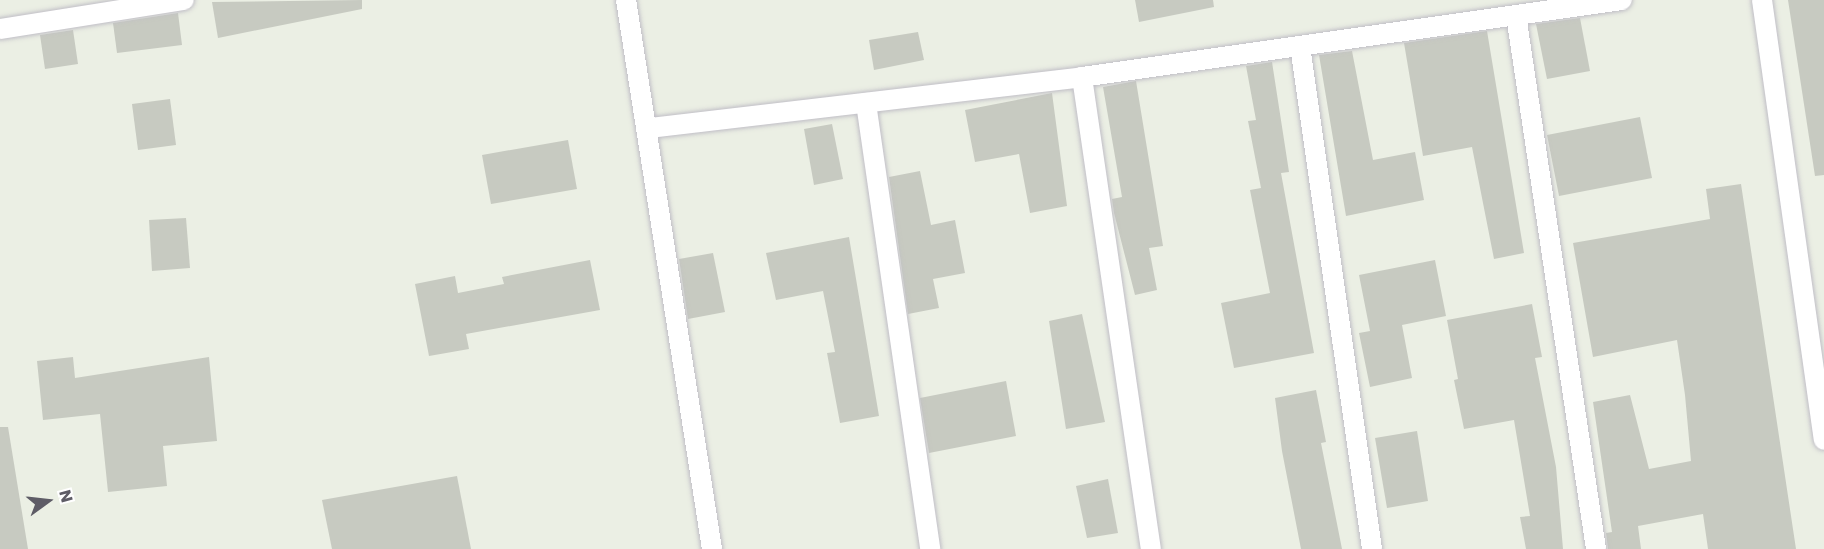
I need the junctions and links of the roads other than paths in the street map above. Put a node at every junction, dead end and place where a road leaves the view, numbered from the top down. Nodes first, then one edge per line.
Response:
1 (184, 0) edge
2 (626, 0) edge
3 (1622, 0) edge
4 (1762, 0) edge
5 (1516, 15) junction
6 (0, 29) edge
7 (1300, 46) junction
8 (1083, 77) junction
9 (866, 102) junction
10 (650, 128) junction
11 (1824, 440) edge
12 (712, 549) edge
13 (930, 549) edge
14 (1151, 549) edge
15 (1372, 549) edge
16 (1596, 549) edge

1 - 6 street
2 - 10 street
3 - 5 street
4 - 11 street
5 - 7 street
5 - 16 street
7 - 8 street
7 - 15 street
8 - 9 street
8 - 14 street
9 - 10 street
9 - 13 street
10 - 12 street

